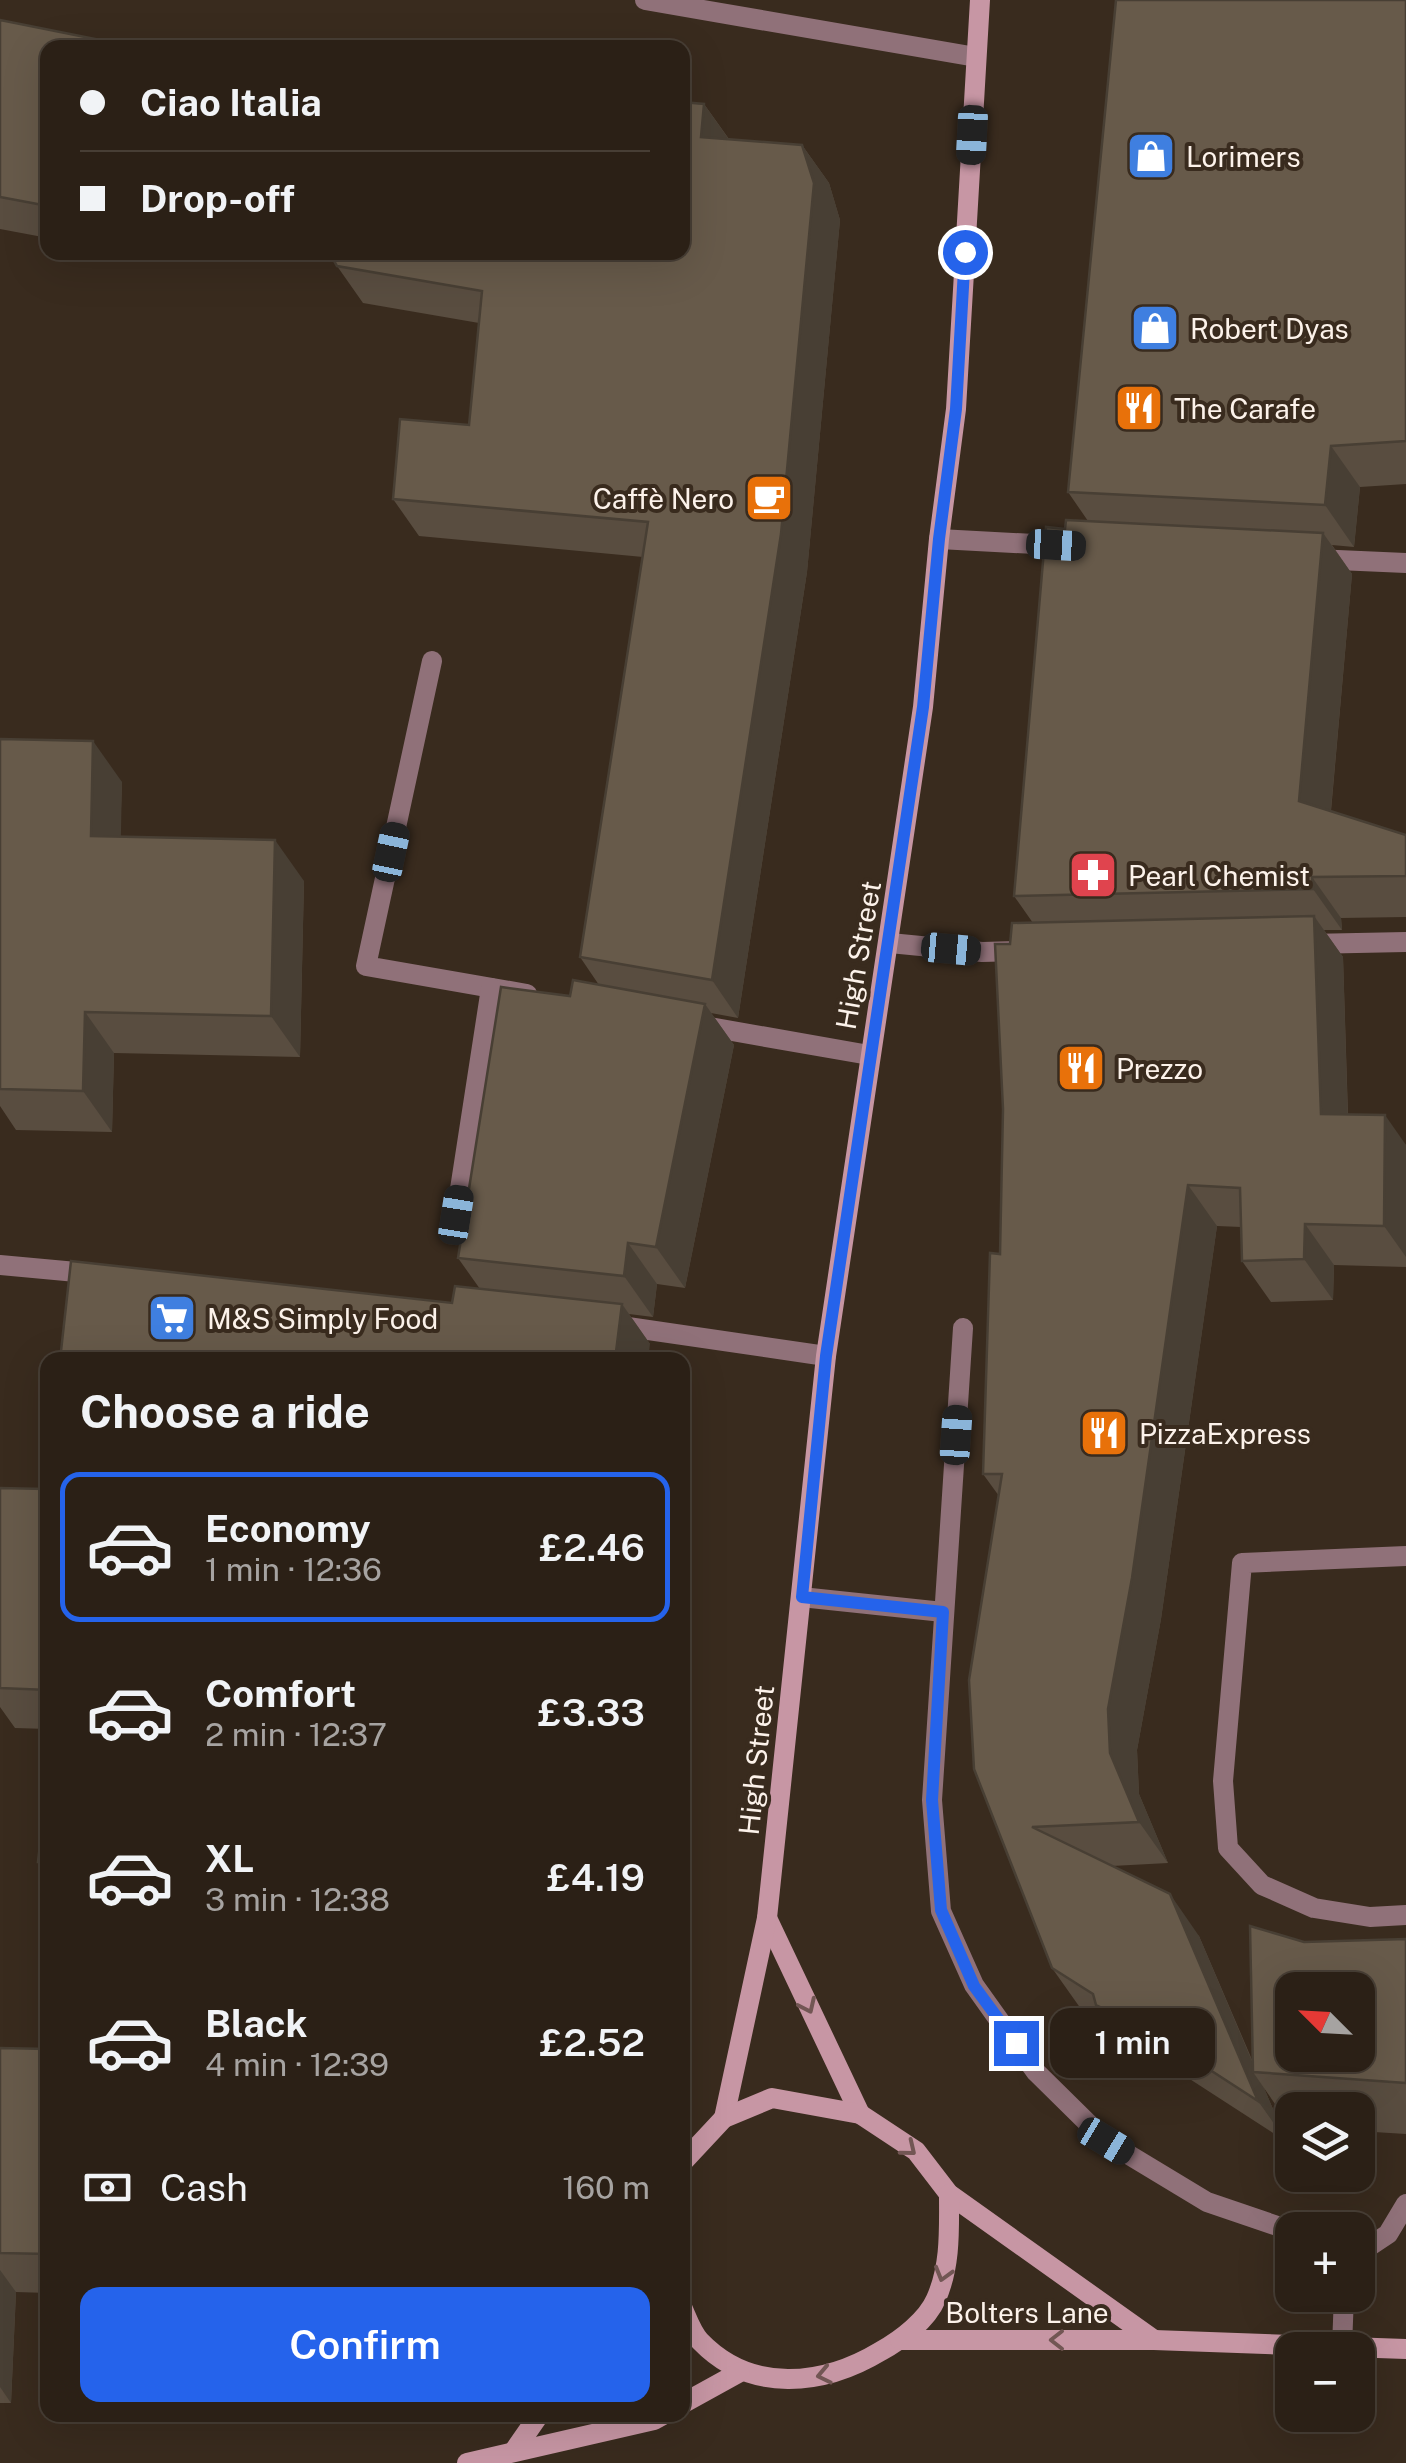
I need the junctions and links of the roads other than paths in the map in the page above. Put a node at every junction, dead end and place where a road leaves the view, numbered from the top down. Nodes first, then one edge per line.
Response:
1 (645, 0) edge
2 (980, 0) edge
3 (976, 57) junction
4 (939, 539) junction
5 (1095, 547) edge
6 (1289, 557) edge
7 (1406, 563) edge
8 (432, 661) dead end
9 (1406, 942) edge
10 (890, 944) junction
11 (1290, 944) edge
12 (1040, 950) edge
13 (491, 988) junction
14 (548, 998) edge
15 (680, 1022) edge
16 (869, 1054) junction
17 (456, 1215) dead end
18 (0, 1265) edge
19 (119, 1276) edge
20 (594, 1324) edge
21 (963, 1328) dead end
22 (826, 1356) junction
23 (1406, 1556) edge
24 (802, 1597) junction
25 (943, 1612) junction
26 (1406, 1915) edge
27 (767, 1918) junction
28 (860, 2114) junction
29 (724, 2118) junction
30 (690, 2154) edge
31 (949, 2194) junction
32 (1406, 2204) edge
33 (1275, 2226) edge
34 (1375, 2243) edge
35 (690, 2324) edge
36 (900, 2340) junction
37 (1154, 2340) junction
38 (1275, 2345) edge
39 (1375, 2348) edge
40 (1406, 2349) edge
41 (740, 2372) junction
42 (690, 2400) edge
43 (534, 2422) edge
44 (645, 2422) edge
45 (514, 2451) junction
46 (466, 2463) edge

1 - 3 street
2 - 3 main road, High Street
3 - 4 main road, High Street
4 - 5 street
4 - 10 main road, High Street
6 - 7 street
8 - 13 street
9 - 11 street
10 - 12 street
10 - 16 main road, High Street
13 - 14 street
13 - 17 street
15 - 16 street
16 - 22 main road, High Street
18 - 19 street
20 - 22 street
21 - 25 street
22 - 24 main road, High Street
23 - 26 street
24 - 25 street
24 - 27 main road, High Street
25 - 33 street
27 -> 28 main road
27 - 29 main road, High Street
28 - 29 main road
28 -> 31 main road, Bolters Lane
29 - 30 main road
31 -> 36 main road
31 - 37 main road, Bolters Lane
32 - 34 street
35 - 41 main road
37 -> 36 main road, Bolters Lane
36 -> 41 main road
37 - 38 main road, Bolters Lane
39 - 40 main road, Bolters Lane
41 - 42 main road
43 - 45 main road
44 - 45 main road
45 - 46 main road

